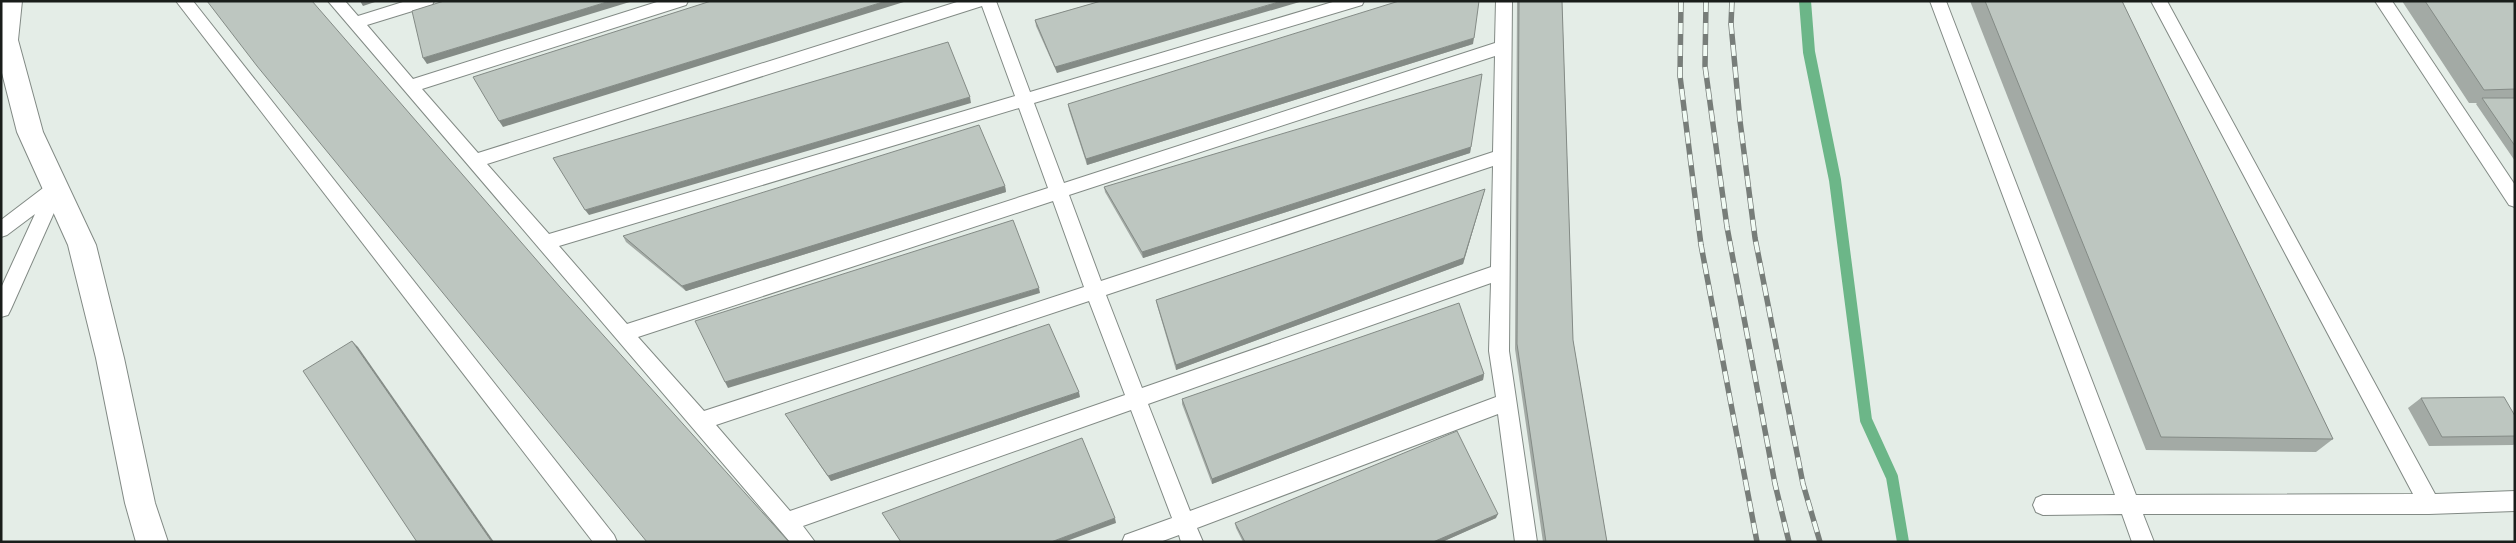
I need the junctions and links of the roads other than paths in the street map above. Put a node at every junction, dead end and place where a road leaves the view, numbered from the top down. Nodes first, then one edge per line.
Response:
1 (10, 1) edge
2 (184, 1) edge
3 (336, 1) edge
4 (426, 1) edge
5 (680, 1) edge
6 (979, 1) edge
7 (988, 1) edge
8 (1356, 1) edge
9 (1504, 1) edge
10 (1938, 1) edge
11 (2159, 1) edge
12 (2383, 1) edge
13 (355, 23) junction
14 (4, 43) edge
15 (1503, 47) junction
16 (410, 86) junction
17 (1024, 100) junction
18 (1500, 157) junction
19 (474, 161) junction
20 (56, 188) junction
21 (1058, 191) junction
22 (2515, 200) edge
23 (1, 230) edge
24 (546, 242) junction
25 (1500, 272) junction
26 (1095, 291) junction
27 (1, 309) edge
28 (624, 333) junction
29 (1137, 399) junction
30 (1506, 402) junction
31 (701, 421) junction
32 (2515, 501) edge
33 (2128, 504) junction
34 (2429, 504) junction
35 (2043, 505) dead end
36 (786, 522) junction
37 (1185, 522) junction
38 (152, 542) edge
39 (606, 542) edge
40 (804, 542) edge
41 (1133, 542) edge
42 (1192, 542) edge
43 (1526, 542) edge
44 (2143, 542) edge

1 - 14 street
2 - 39 lane
3 - 13 lane
4 - 13 lane
5 - 16 lane
6 - 19 lane
7 - 17 lane
8 - 17 lane
9 - 15 lane
10 - 33 lane
11 - 34 lane
12 - 22 lane
13 - 16 lane
14 - 20 street
15 - 18 lane
15 - 21 lane
16 - 19 lane
17 - 21 lane
17 - 24 lane
18 - 25 lane
18 - 26 lane
19 - 24 lane
20 - 23 lane
20 - 27 lane
20 - 38 street
21 - 26 lane
21 - 28 lane
24 - 28 lane
25 - 29 lane
25 - 30 lane
26 - 29 lane
26 - 31 lane
28 - 31 lane
29 - 36 lane
29 - 37 lane
30 - 37 lane
30 - 43 lane
31 - 36 lane
32 - 34 lane
33 - 34 lane
33 - 35 lane
33 - 44 lane
36 - 40 lane
37 - 41 lane
37 - 42 lane

